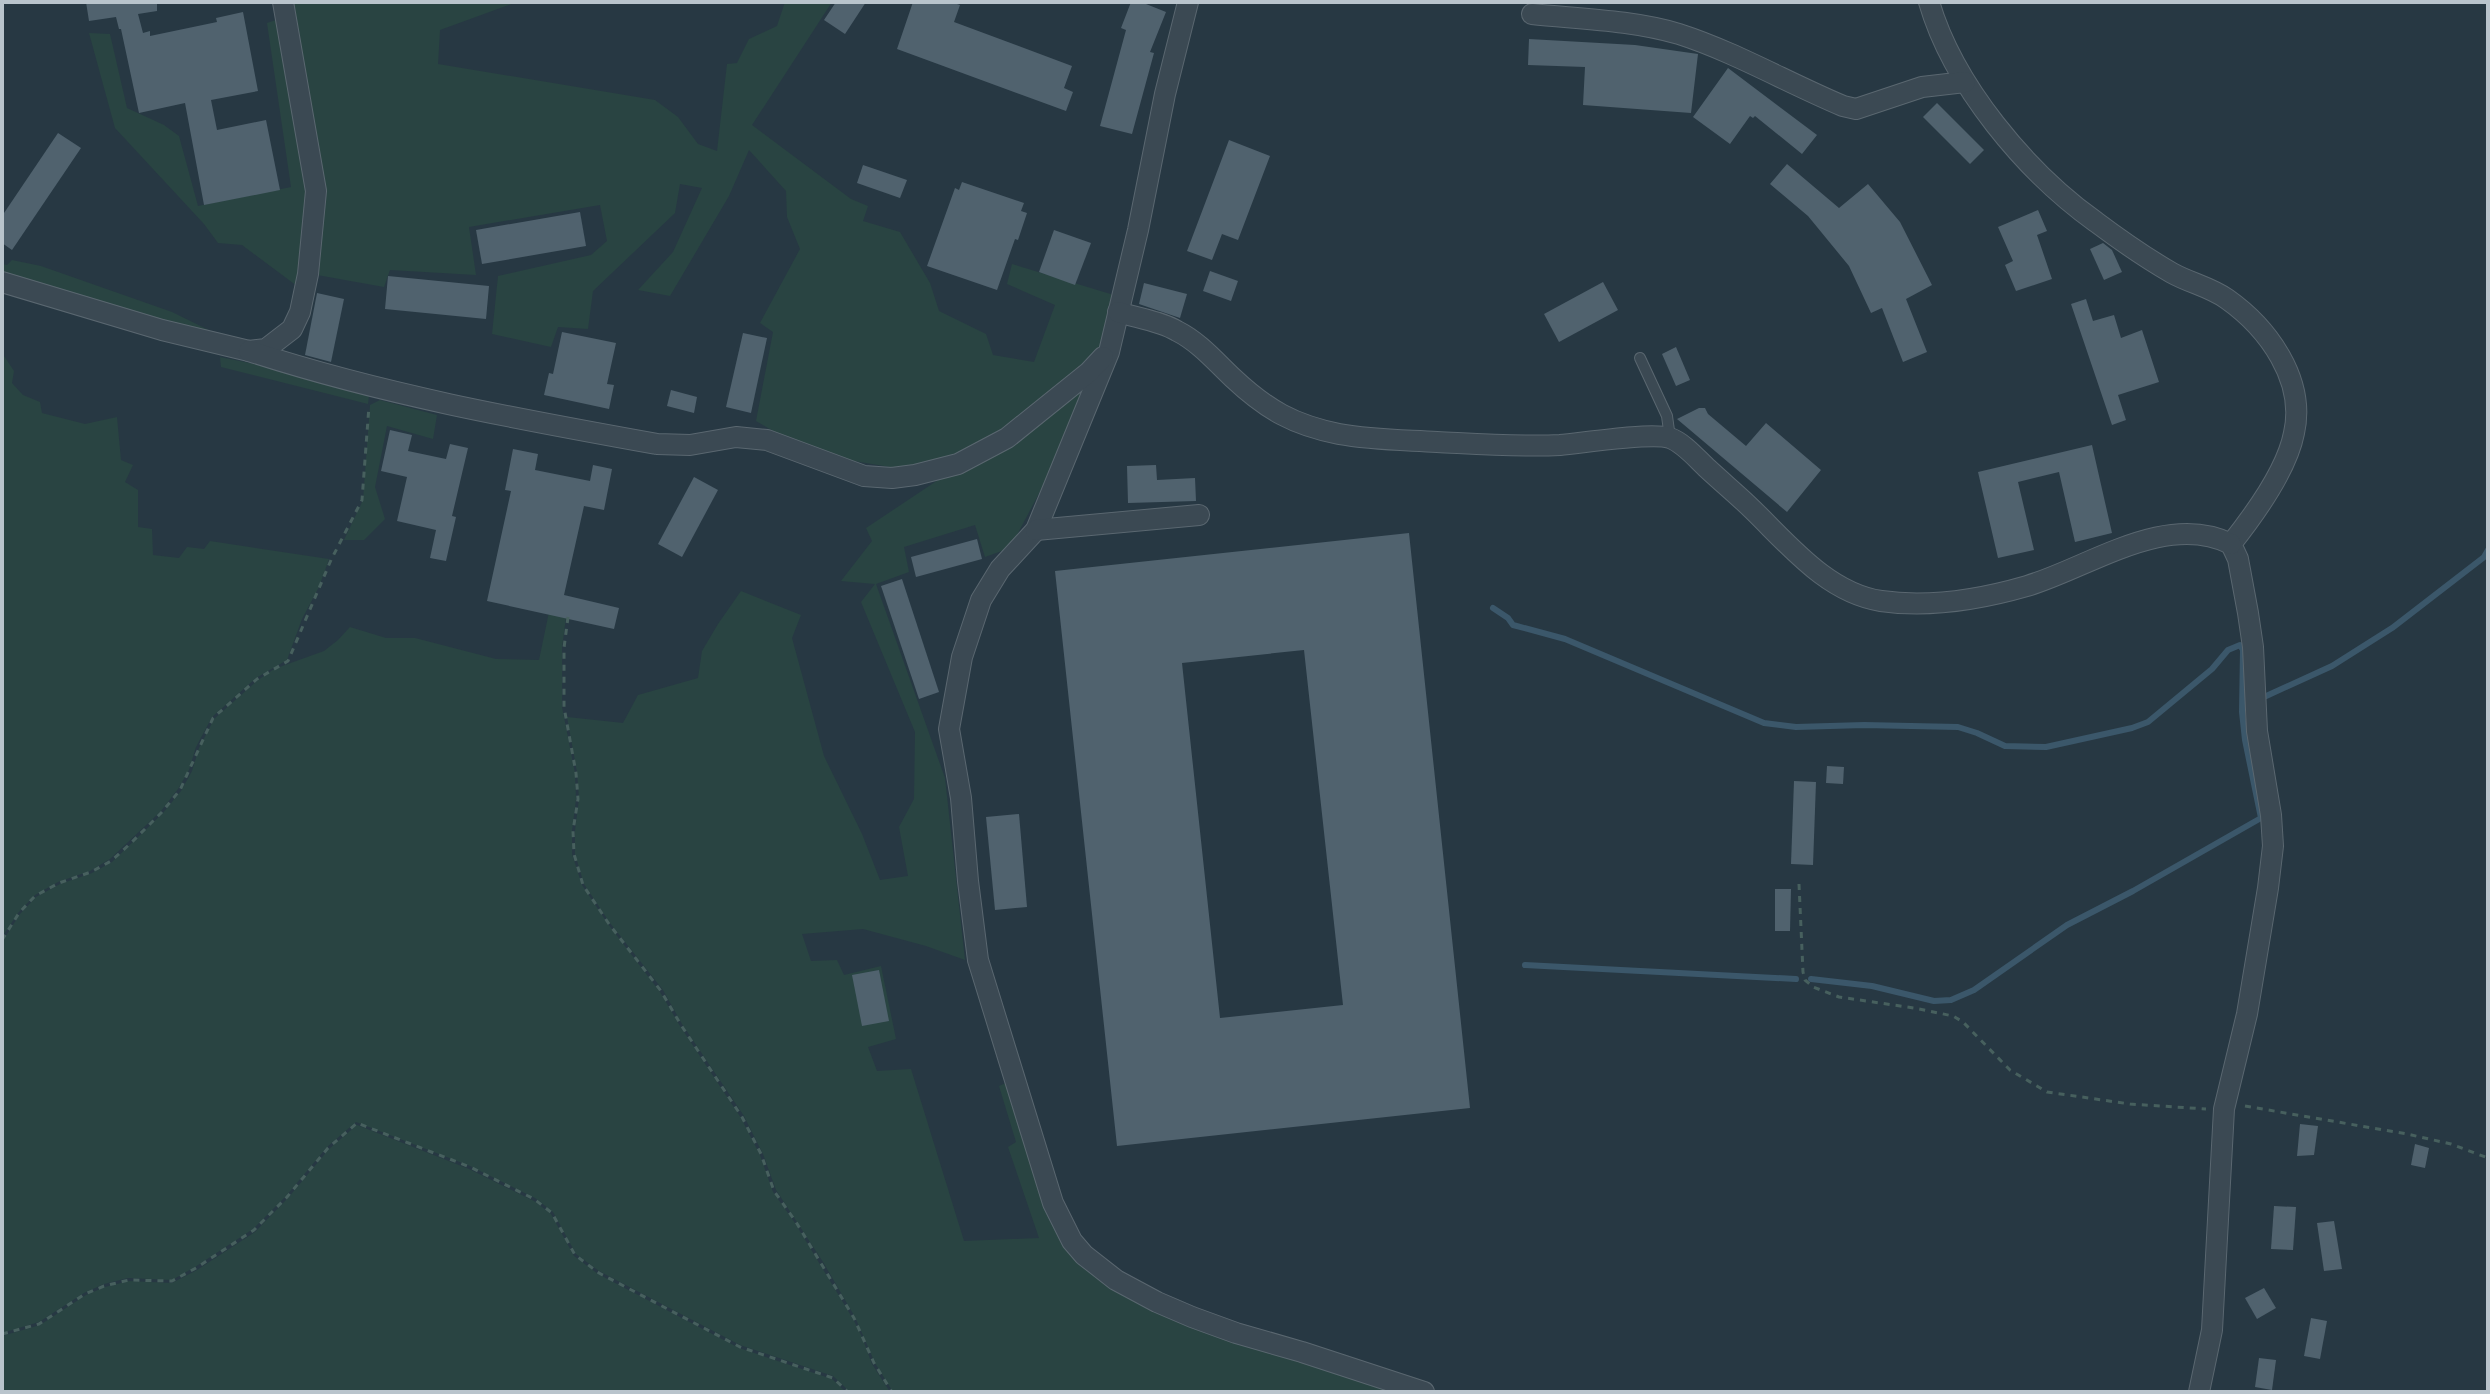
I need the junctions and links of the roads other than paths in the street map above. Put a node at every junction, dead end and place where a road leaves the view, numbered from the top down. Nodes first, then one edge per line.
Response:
1 (283, 2) edge
2 (1188, 2) edge
3 (1929, 2) edge
4 (1532, 14) dead end
5 (1965, 82) junction
6 (2, 282) edge
7 (1118, 312) junction
8 (249, 351) junction
9 (1109, 352) junction
10 (1640, 358) dead end
11 (1670, 438) junction
12 (1199, 515) dead end
13 (1036, 530) junction
14 (2231, 544) junction
15 (1424, 1392) edge
16 (2199, 1392) edge

1 - 8 street
2 - 7 street
3 - 5 street
4 - 5 street
5 - 14 street
6 - 8 street
7 - 9 street
7 - 11 street
8 - 9 street
9 - 13 street
10 - 11 lane
11 - 14 street
12 - 13 street
13 - 15 street
14 - 16 street

